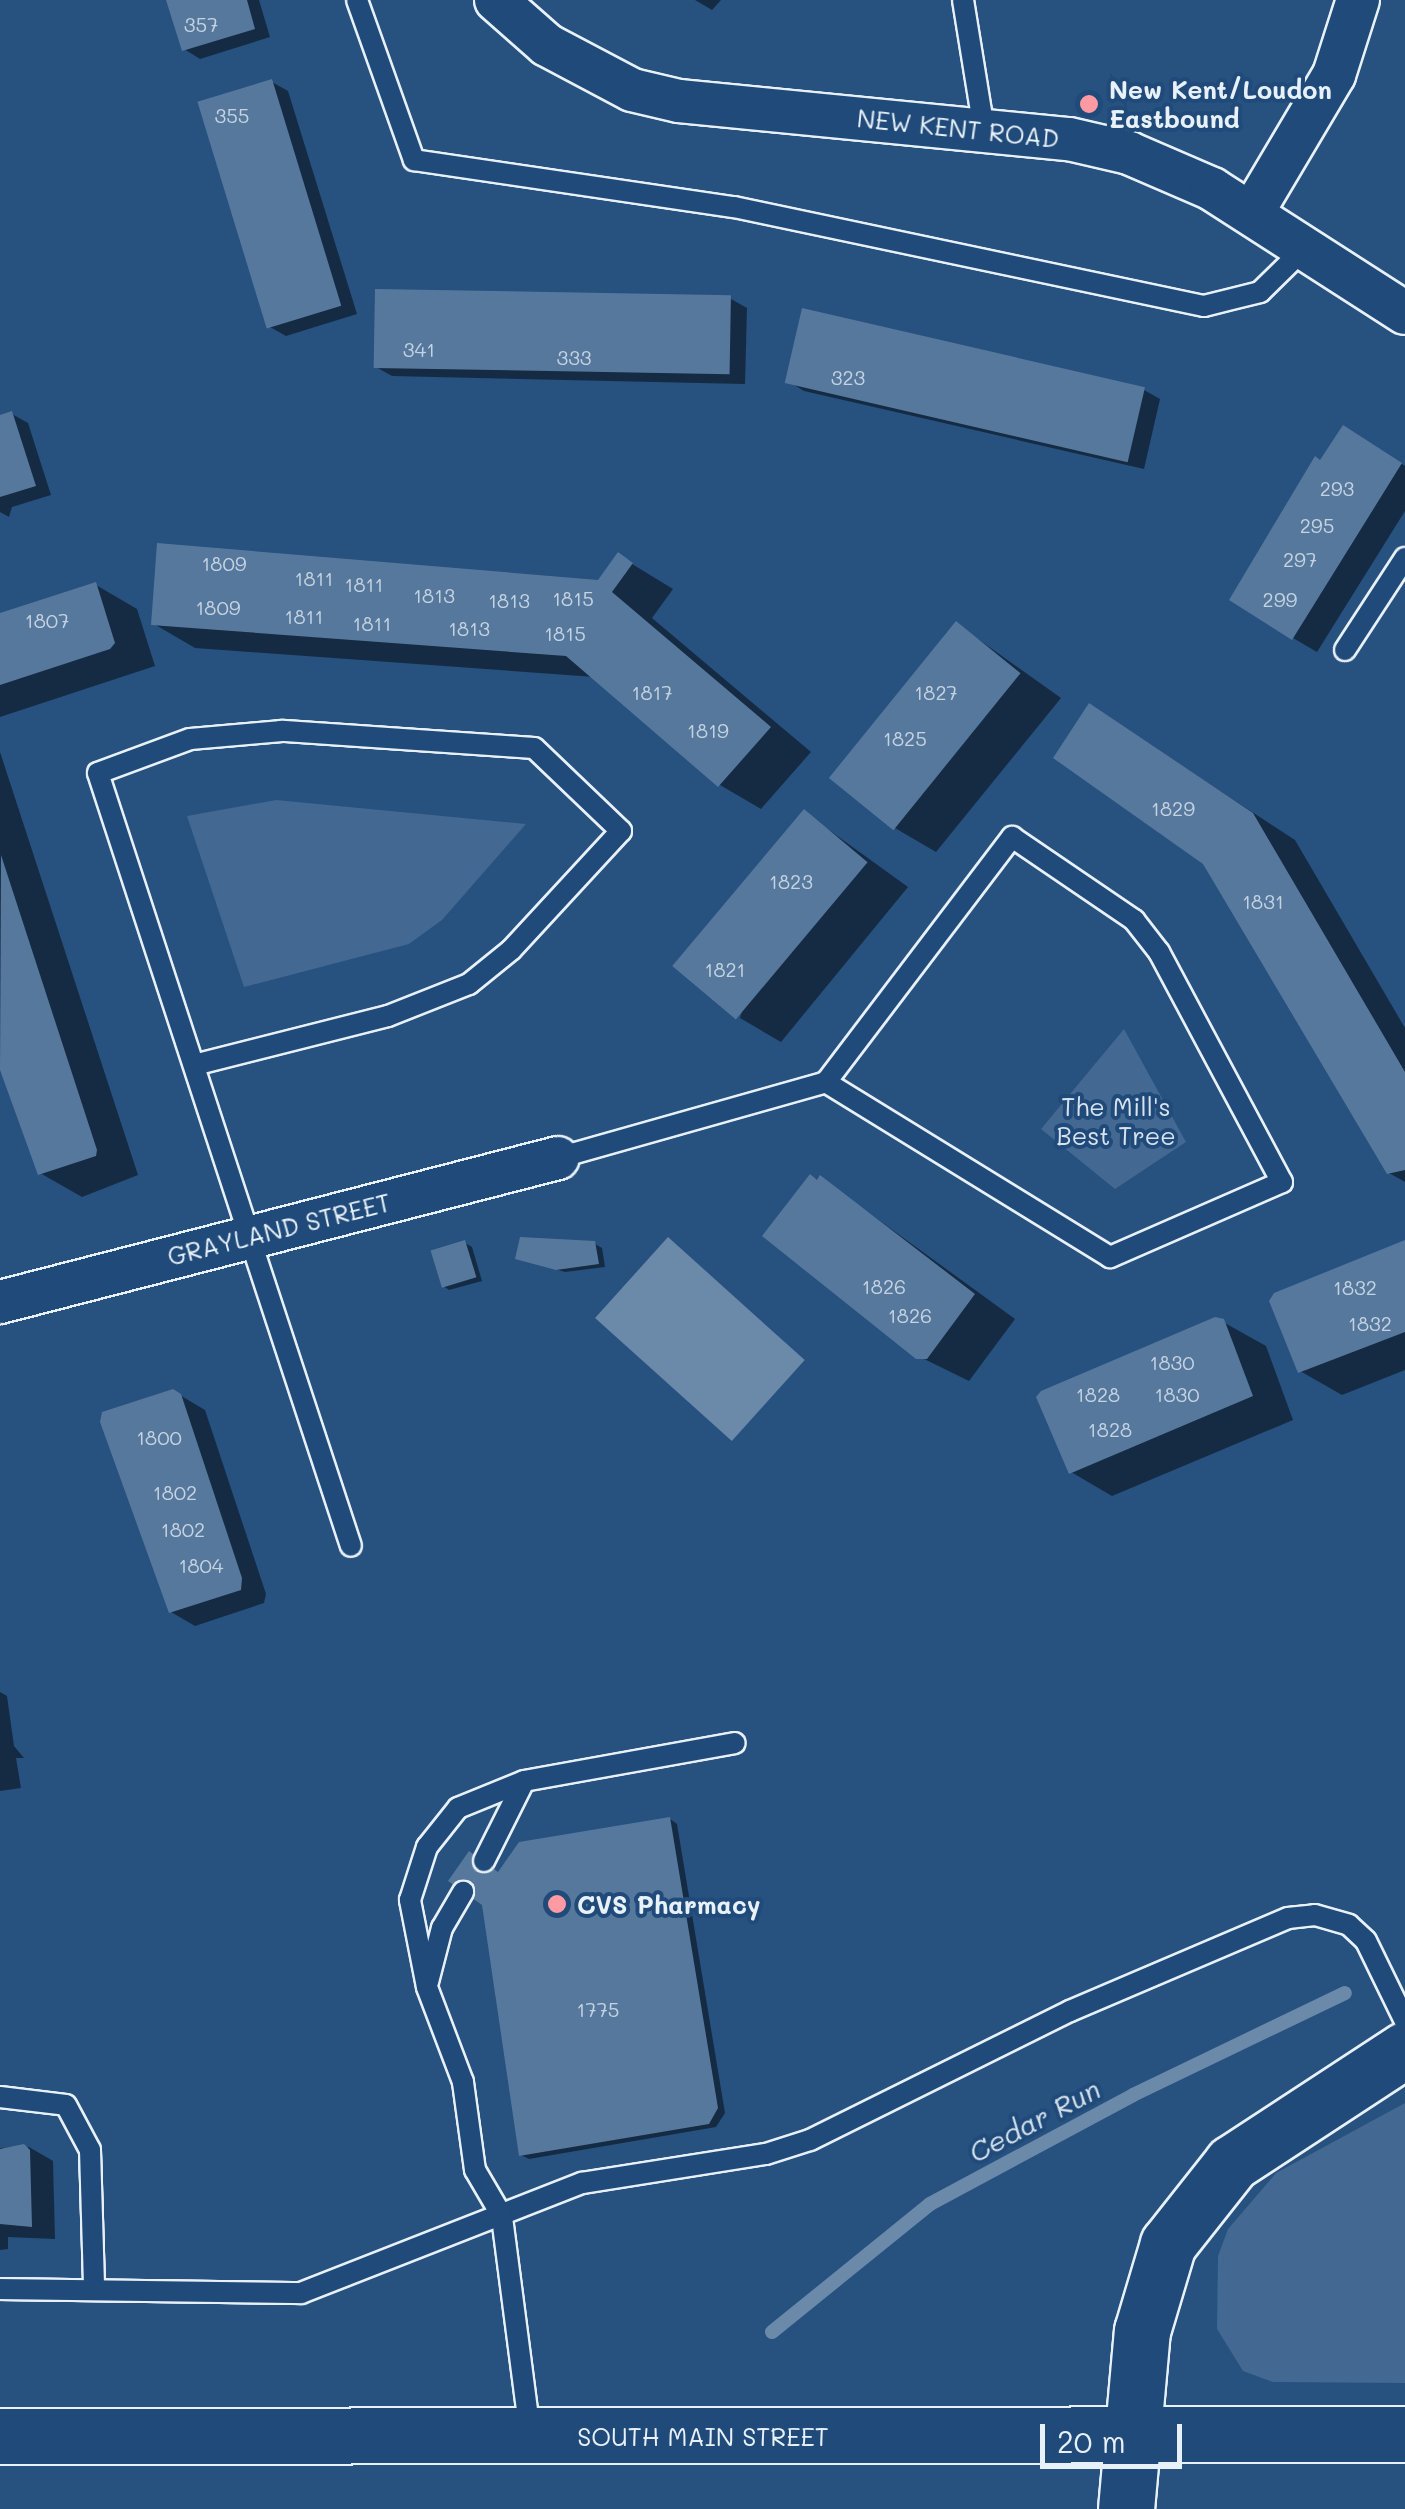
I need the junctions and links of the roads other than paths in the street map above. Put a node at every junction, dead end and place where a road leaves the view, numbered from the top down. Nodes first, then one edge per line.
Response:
1 (357, 0) edge
2 (496, 0) edge
3 (963, 0) edge
4 (1358, 0) edge
5 (984, 129) junction
6 (1252, 212) junction
7 (1305, 248) junction
8 (1405, 312) edge
9 (1405, 558) edge
10 (1345, 650) dead end
11 (194, 1064) junction
12 (826, 1082) junction
13 (558, 1158) joint
14 (249, 1236) junction
15 (0, 1302) edge
16 (350, 1546) dead end
17 (736, 1743) dead end
18 (524, 1782) junction
19 (484, 1861) dead end
20 (464, 1892) dead end
21 (427, 1987) junction
22 (1405, 2021) edge
23 (1405, 2050) edge
24 (0, 2097) edge
25 (502, 2216) junction
26 (94, 2286) junction
27 (0, 2289) edge
28 (1405, 2434) edge
29 (0, 2436) edge
30 (531, 2436) junction
31 (1130, 2436) junction
32 (1126, 2509) edge

1 - 7 lane
2 - 5 street, NEW KENT ROAD
3 - 5 lane
4 - 6 street
5 - 6 street, NEW KENT ROAD
6 - 7 street, NEW KENT ROAD
7 - 8 street, NEW KENT ROAD
9 - 10 lane
11 - 11 lane
11 - 14 lane
12 - 12 lane
12 - 13 lane
13 - 14 street, GRAYLAND STREET
14 - 15 street, GRAYLAND STREET
14 - 16 lane
17 - 18 lane
18 - 19 lane
18 - 21 lane
20 - 21 lane
21 - 25 lane
22 - 25 lane
23 - 31 main road
24 - 26 lane
25 - 26 lane
25 - 30 lane
26 - 27 lane
28 - 31 main road, SOUTH MAIN STREET
29 - 30 main road, SOUTH MAIN STREET
30 - 31 main road, SOUTH MAIN STREET
31 - 32 main road

